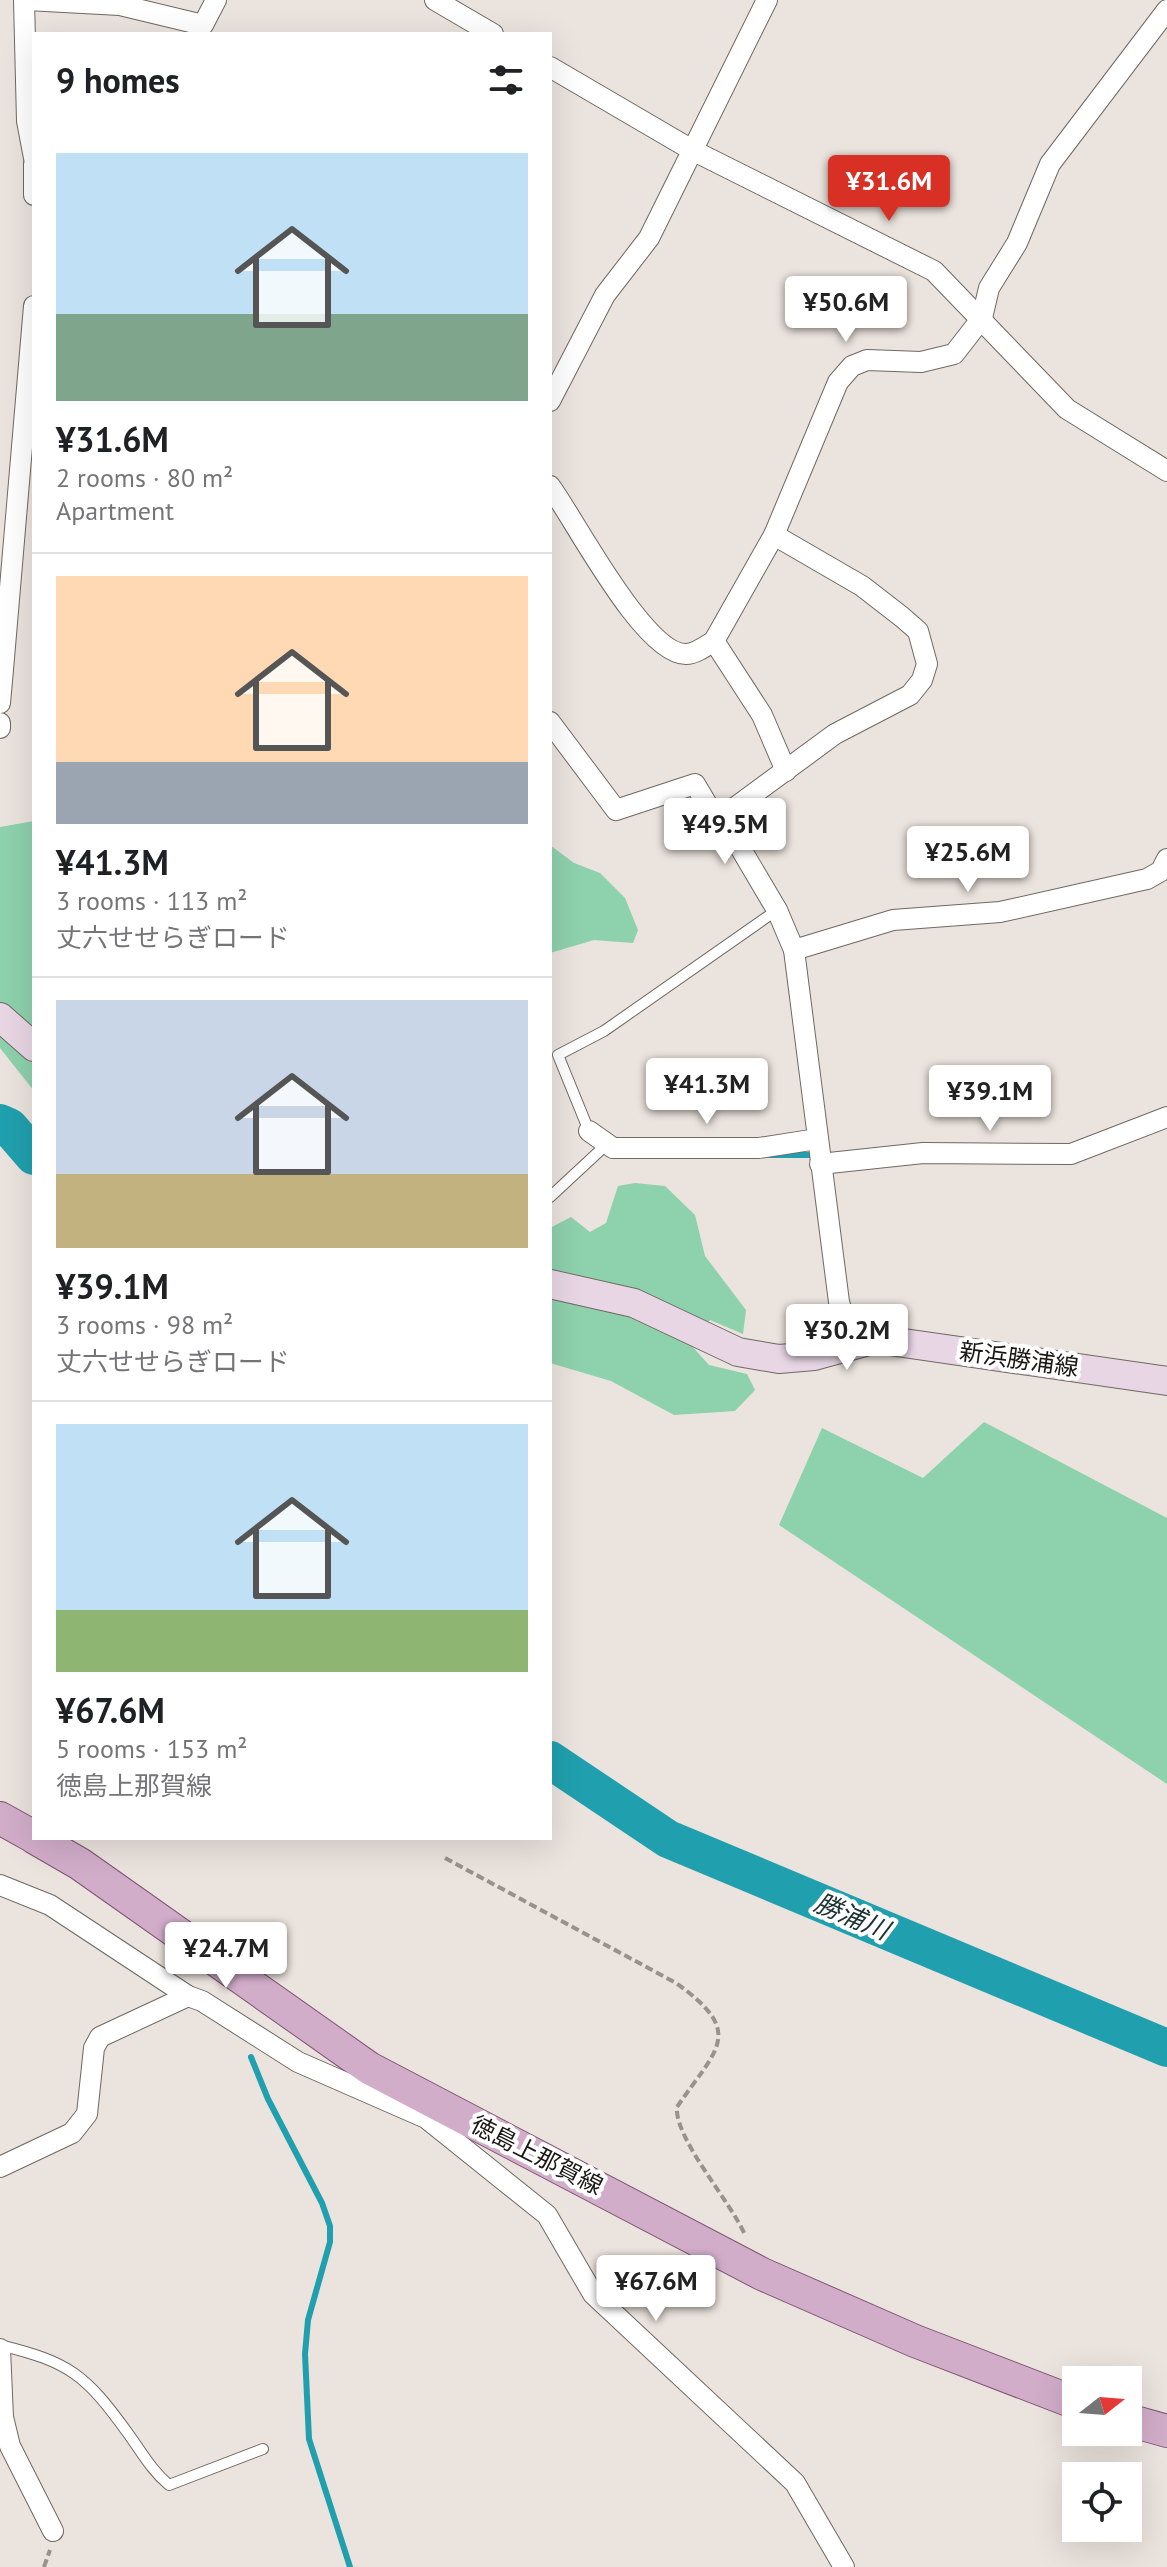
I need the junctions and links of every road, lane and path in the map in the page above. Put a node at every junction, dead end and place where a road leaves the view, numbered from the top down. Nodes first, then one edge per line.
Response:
1 (26, 0) edge
2 (216, 0) edge
3 (435, 0) edge
4 (767, 0) edge
5 (1167, 10) edge
6 (490, 32) edge
7 (552, 68) edge
8 (32, 150) edge
9 (692, 150) junction
10 (982, 318) junction
11 (32, 336) edge
12 (552, 397) edge
13 (1167, 471) edge
14 (552, 489) edge
15 (7, 526) edge
16 (774, 535) junction
17 (714, 641) junction
18 (0, 703) edge
19 (552, 725) edge
20 (786, 771) junction
21 (722, 817) junction
22 (1167, 859) edge
23 (777, 910) junction
24 (794, 950) junction
25 (0, 1017) edge
26 (32, 1045) edge
27 (1167, 1117) edge
28 (589, 1131) joint
29 (817, 1139) junction
30 (607, 1144) junction
31 (820, 1164) junction
32 (552, 1195) edge
33 (552, 1284) edge
34 (852, 1344) junction
35 (1167, 1381) edge
36 (0, 1818) edge
37 (32, 1836) edge
38 (38, 1840) edge
39 (445, 1858) dead end
40 (0, 1885) edge
41 (188, 1996) junction
42 (429, 2110) junction
43 (0, 2167) edge
44 (762, 2274) junction
45 (0, 2347) edge
46 (1062, 2398) edge
47 (1142, 2424) edge
48 (1167, 2431) edge
49 (263, 2449) dead end
50 (53, 2531) dead end
51 (844, 2567) edge

1 - 2 street
1 - 8 street
3 - 6 street
4 - 9 street
5 - 10 street
7 - 9 street
9 - 10 street
9 - 12 street
10 - 13 street
10 - 16 street
11 - 15 street
14 - 17 street
15 - 18 street
16 - 17 street
16 - 20 street
17 - 20 street
19 - 21 street
20 - 21 street
21 - 23 street
22 - 24 street
23 - 24 street
23 - 28 lane
24 - 29 street
25 - 26 main road
27 - 31 street
28 - 30 street
29 - 30 street
29 - 31 street
30 - 32 lane
31 - 34 street
33 - 34 main road, 新浜勝浦線
34 - 35 main road, 新浜勝浦線
36 - 37 main road, 徳島上那賀線
38 - 42 main road, 徳島上那賀線
39 - 44 path
40 - 41 street
41 - 42 street
41 - 43 street
42 - 44 main road, 徳島上那賀線
42 - 51 street
44 - 46 main road, 徳島上那賀線
45 - 49 lane
45 - 50 street
47 - 48 main road

